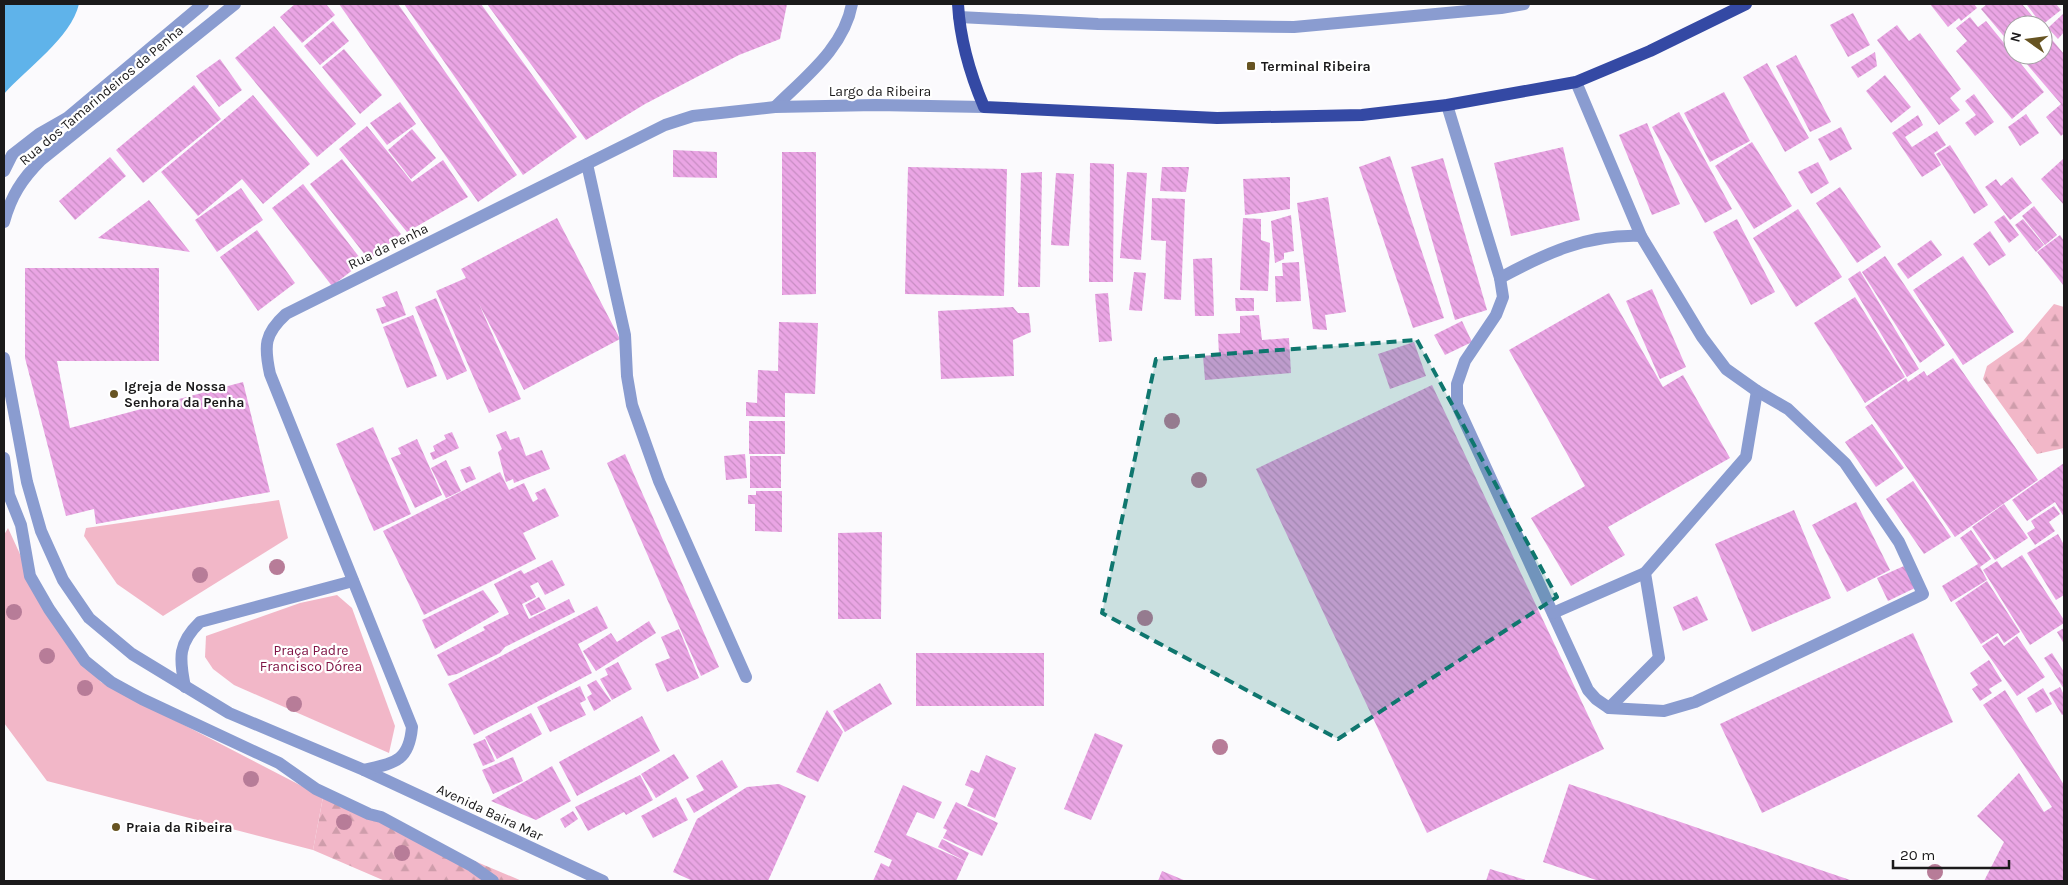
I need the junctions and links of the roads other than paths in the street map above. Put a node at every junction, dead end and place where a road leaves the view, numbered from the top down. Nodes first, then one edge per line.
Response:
1 (202, 4) edge
2 (235, 4) edge
3 (852, 4) edge
4 (958, 4) edge
5 (1524, 4) edge
6 (1746, 4) edge
7 (959, 17) junction
8 (1576, 82) junction
9 (1447, 105) junction
10 (775, 107) junction
11 (984, 107) junction
12 (587, 164) junction
13 (4, 171) edge
14 (4, 222) edge
15 (1641, 236) junction
16 (1500, 278) junction
17 (4, 358) edge
18 (1757, 391) junction
19 (4, 458) edge
20 (1645, 573) junction
21 (353, 581) junction
22 (1552, 613) junction
23 (746, 677) dead end
24 (185, 687) junction
25 (1609, 708) junction
26 (364, 770) junction
27 (493, 881) edge
28 (603, 881) edge

1 - 13 street
2 - 14 street, Rua dos Tamarindeiros da Penha
3 - 10 street
4 - 7 main road
5 - 7 street
6 - 8 main road
7 - 11 main road
8 - 9 main road
8 - 15 street
9 - 11 main road
9 - 16 street
10 - 11 street, Largo da Ribeira
10 - 12 street, Rua da Penha
12 - 21 street, Rua da Penha
12 - 23 street
15 - 16 street
15 - 18 street
16 - 22 street
17 - 24 street
18 - 20 street
18 - 25 street
19 - 27 street
20 - 22 street
20 - 25 street
21 - 24 street
21 - 26 street
22 - 25 street
24 - 26 street
26 - 28 street, Avenida Baira Mar

